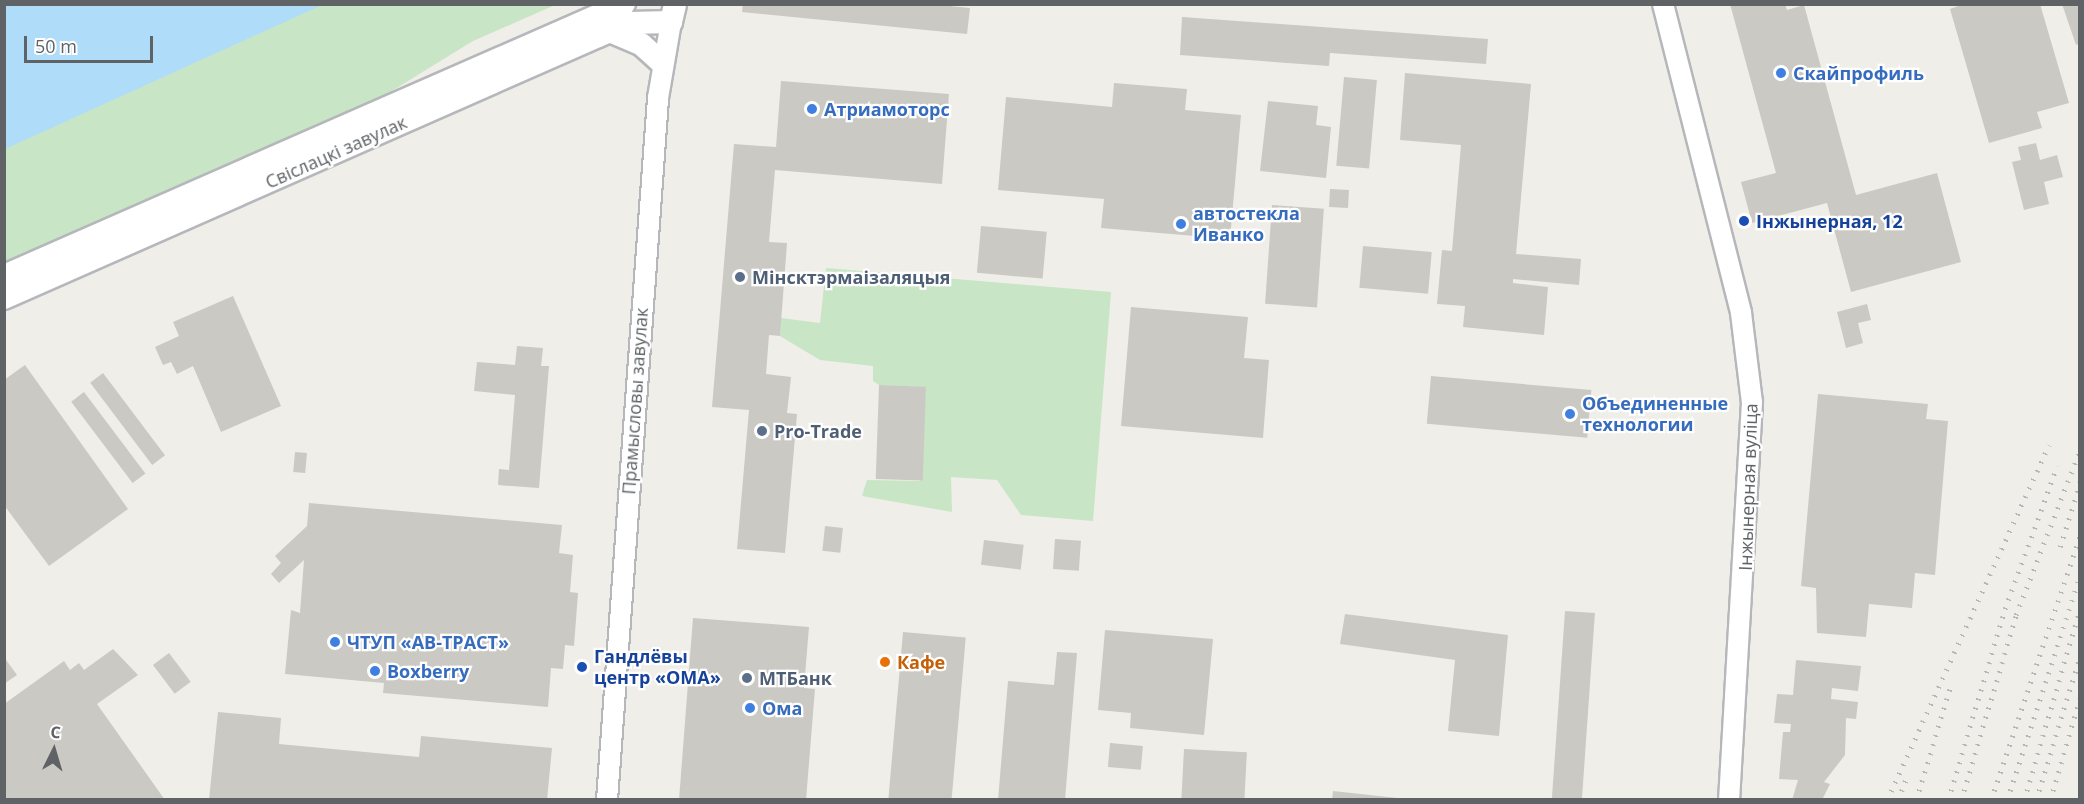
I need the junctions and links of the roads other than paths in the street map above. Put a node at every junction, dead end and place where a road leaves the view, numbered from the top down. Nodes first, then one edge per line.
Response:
1 (624, 4) edge
2 (1663, 4) edge
3 (673, 13) edge
4 (610, 31) junction
5 (662, 63) junction
6 (4, 276) edge
7 (4, 298) edge
8 (607, 800) edge
9 (1729, 800) edge

1 - 6 main road, Свіслацкі завулак
2 - 9 street, Інжынерная вуліца
3 - 4 main road, Свіслацкі завулак
3 - 5 street, Прамысловы завулак
4 - 5 main road
4 - 7 main road, Свіслацкі завулак
5 - 8 street, Прамысловы завулак

